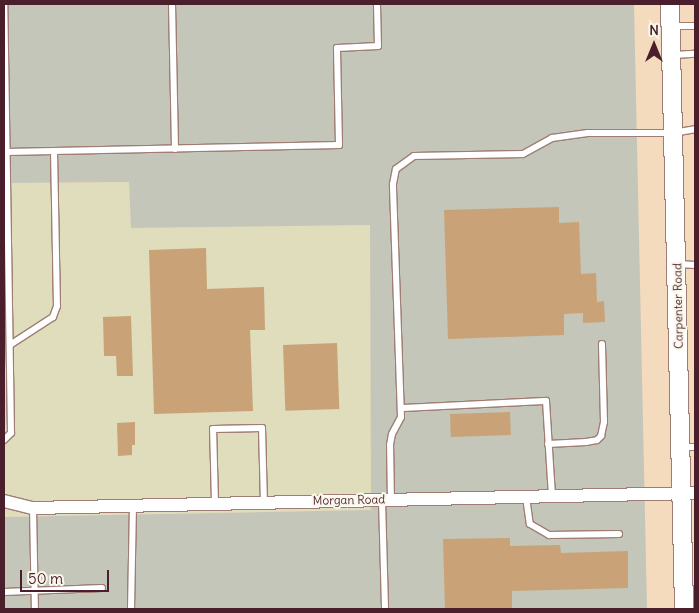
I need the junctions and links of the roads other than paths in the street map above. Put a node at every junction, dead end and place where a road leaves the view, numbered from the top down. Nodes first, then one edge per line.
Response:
1 (4, 4) edge
2 (172, 4) edge
3 (376, 4) edge
4 (670, 4) edge
5 (671, 26) junction
6 (695, 26) edge
7 (695, 54) edge
8 (672, 55) junction
9 (695, 129) edge
10 (673, 133) junction
11 (175, 149) junction
12 (54, 151) junction
13 (7, 152) junction
14 (676, 264) junction
15 (695, 265) edge
16 (602, 344) dead end
17 (10, 345) junction
18 (401, 408) junction
19 (4, 440) edge
20 (548, 444) junction
21 (688, 447) edge
22 (688, 493) edge
23 (552, 496) junction
24 (526, 497) junction
25 (387, 500) junction
26 (4, 501) edge
27 (264, 502) junction
28 (214, 503) junction
29 (133, 505) junction
30 (33, 508) junction
31 (619, 534) dead end
32 (102, 588) dead end
33 (35, 591) junction
34 (4, 592) edge
35 (35, 609) edge
36 (131, 609) edge
37 (385, 609) edge
38 (684, 609) edge

1 - 13 lane
2 - 11 lane
3 - 11 lane
4 - 5 main road, Carpenter Road
5 - 6 lane
5 - 8 main road, Carpenter Road
7 - 8 lane
8 - 10 main road, Carpenter Road
9 - 10 lane
10 - 14 main road, Carpenter Road
10 - 18 lane
11 - 12 lane
12 - 13 lane
12 - 17 lane
13 - 17 lane
14 - 15 lane
14 - 21 main road, Carpenter Road
16 - 20 lane
17 - 19 lane
18 - 20 lane
18 - 25 lane
20 - 23 lane
21 - 22 main road, Carpenter Road
22 - 23 street, Morgan Road
22 - 38 main road, Carpenter Road
23 - 24 street, Morgan Road
24 - 25 street, Morgan Road
24 - 31 lane
25 - 27 street, Morgan Road
25 - 37 lane
26 - 30 street, Morgan Road
27 - 28 street, Morgan Road
27 - 28 lane
28 - 29 street, Morgan Road
29 - 30 street, Morgan Road
29 - 36 lane
30 - 33 lane
32 - 33 lane
33 - 34 lane
33 - 35 lane

